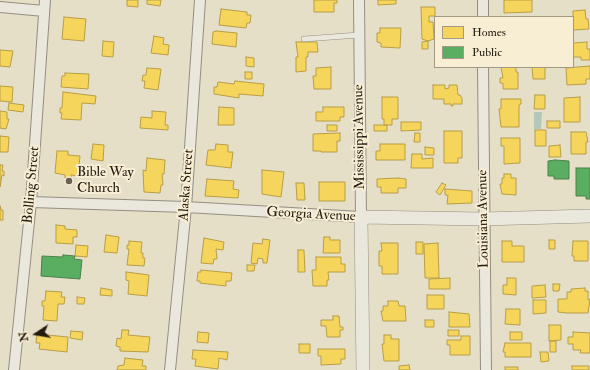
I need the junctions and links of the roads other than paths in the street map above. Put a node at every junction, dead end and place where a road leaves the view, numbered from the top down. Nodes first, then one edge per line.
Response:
1 (45, 0) edge
2 (200, 0) edge
3 (359, 0) edge
4 (483, 0) edge
5 (0, 7) edge
6 (44, 11) junction
7 (483, 16) edge
8 (359, 35) junction
9 (304, 39) dead end
10 (483, 68) edge
11 (31, 202) junction
12 (186, 207) junction
13 (590, 216) edge
14 (361, 218) junction
15 (483, 219) junction
16 (14, 370) edge
17 (170, 370) edge
18 (363, 370) edge
19 (486, 370) edge

1 - 6 street, Bolling Street
2 - 12 street, Alaska Street
3 - 8 street, Mississippi Avenue
4 - 7 street
5 - 6 street
6 - 11 street, Bolling Street
8 - 9 lane
8 - 14 street, Mississippi Avenue
10 - 15 street, Louisiana Avenue
11 - 12 street, Georgia Avenue
11 - 16 street, Bolling Street
12 - 14 street, Georgia Avenue
12 - 17 street, Alaska Street
13 - 15 street, Georgia Avenue
14 - 15 street, Georgia Avenue
14 - 18 street, Mississippi Avenue
15 - 19 street, Louisiana Avenue

